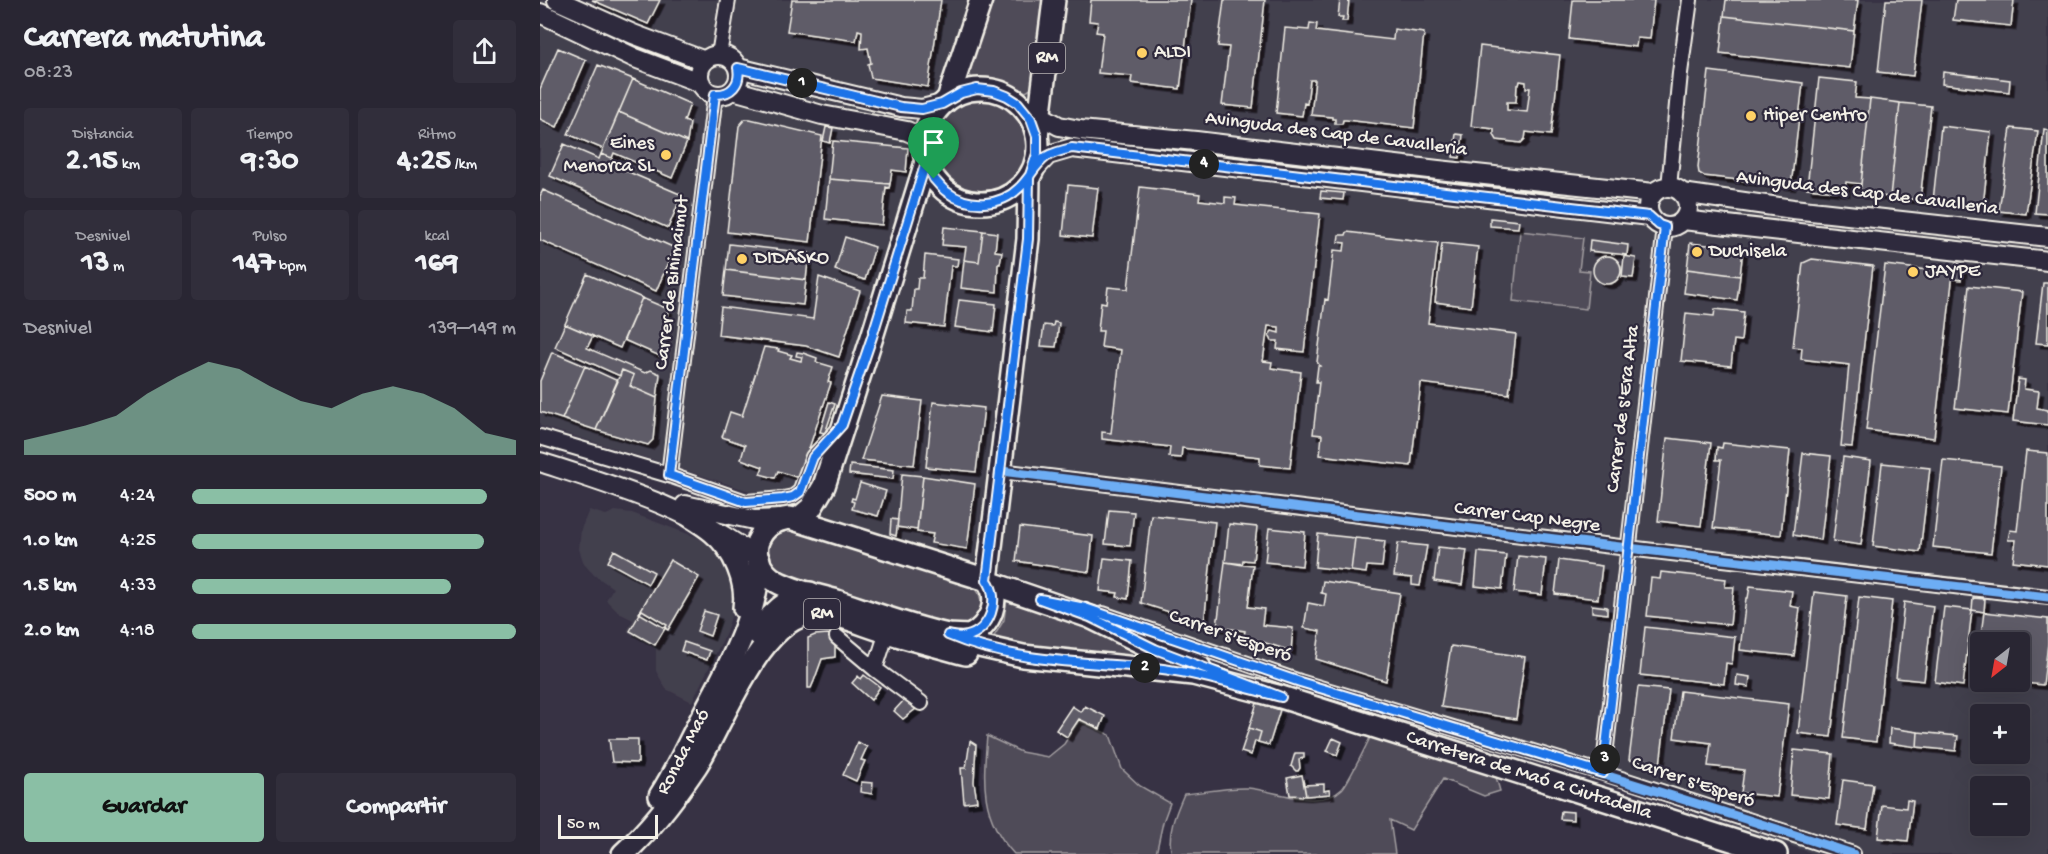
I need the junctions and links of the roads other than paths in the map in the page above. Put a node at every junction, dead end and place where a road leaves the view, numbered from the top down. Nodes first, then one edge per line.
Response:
1 (557, 0) edge
2 (728, 0) edge
3 (981, 0) edge
4 (1054, 0) edge
5 (1690, 0) edge
6 (540, 13) edge
7 (712, 58) junction
8 (738, 68) junction
9 (716, 89) junction
10 (945, 102) junction
11 (1039, 126) junction
12 (925, 154) junction
13 (1030, 175) junction
14 (1668, 191) junction
15 (1649, 216) junction
16 (1683, 220) junction
17 (1665, 227) junction
18 (2048, 237) edge
19 (2048, 261) edge
20 (842, 425) junction
21 (540, 437) edge
22 (540, 462) edge
23 (1001, 471) junction
24 (669, 475) junction
25 (620, 488) junction
26 (690, 516) junction
27 (791, 519) junction
28 (1628, 548) junction
29 (758, 560) junction
30 (987, 581) junction
31 (810, 593) junction
32 (2048, 597) edge
33 (1040, 599) junction
34 (887, 632) junction
35 (948, 635) junction
36 (837, 637) dead end
37 (1089, 664) junction
38 (874, 669) junction
39 (726, 671) junction
40 (1281, 697) junction
41 (921, 703) dead end
42 (1603, 773) junction
43 (656, 818) junction
44 (621, 854) edge
45 (1776, 854) edge
46 (1852, 854) edge

1 - 7 street
2 - 7 street
3 - 10 main road, RM
4 - 11 main road, RM
5 - 14 street
6 - 9 street
7 - 8 street
7 - 9 street
8 - 9 street
8 - 10 street
9 - 12 street
9 - 24 street, Carrer de Binimaimut
10 - 11 main road
10 - 12 main road, RM
11 - 13 main road, RM
11 - 14 street, Avinguda des Cap de Cavalleria
12 - 13 main road
12 - 20 main road, RM
13 - 15 street
13 - 23 main road, RM
14 - 15 street
14 - 16 street
14 - 18 street, Avinguda des Cap de Cavalleria
15 - 17 street
16 - 17 street
16 - 19 street
17 - 28 street, Carrer de s'Era Alta
20 - 24 street
20 - 27 main road, RM
21 - 24 street
22 - 25 street
23 - 28 street, Carrer Cap Negre
23 - 30 main road, RM
25 - 26 street
25 - 27 street
26 - 29 street
26 - 39 main road, RM
27 - 29 main road, RM
27 - 30 main road, Carretera de Maó a Ciutadella
28 - 32 street, Carrer Cap Negre
28 - 42 street, Carrer de s'Era Alta
29 - 31 main road, RM
29 - 39 main road, RM
30 - 33 main road, Carretera de Maó a Ciutadella
30 - 35 main road, RM
31 - 35 main road, RM
31 - 43 main road, RM
33 - 40 main road, Carretera de Maó a Ciutadella
33 - 42 street, Carrer s'Esperó
34 - 37 main road, RM
34 - 38 street
34 - 43 main road, RM
35 - 37 main road, Carretera de Maó a Ciutadella
36 - 38 street
37 - 40 main road, Carretera de Maó a Ciutadella
38 - 41 street
39 - 44 main road, Ronda Maó / RM
40 - 45 main road, Carretera de Maó a Ciutadella
42 - 46 street, Carrer s'Esperó
43 - 44 main road, Ronda Maó / RM

